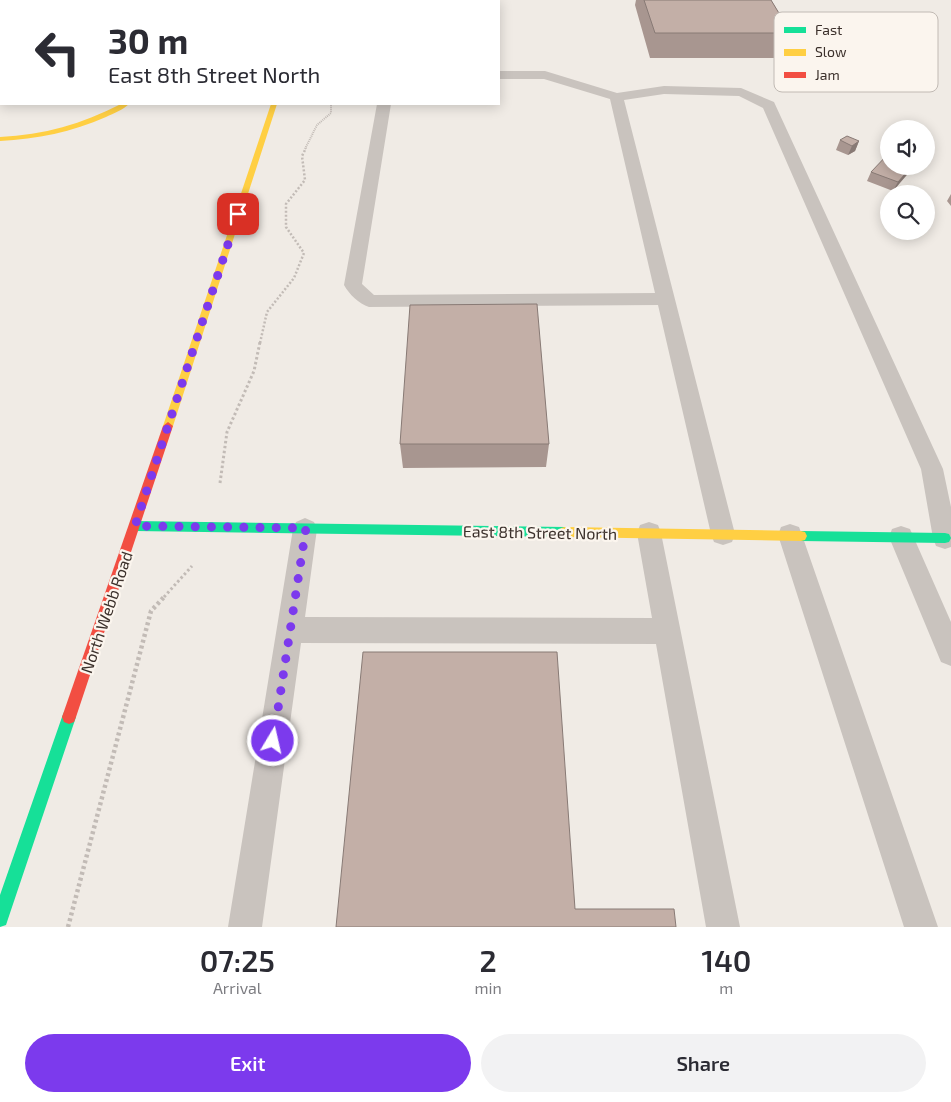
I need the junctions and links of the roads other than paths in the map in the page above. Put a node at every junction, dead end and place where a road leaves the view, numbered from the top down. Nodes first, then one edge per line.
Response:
1 (500, 75) edge
2 (616, 98) junction
3 (124, 105) edge
4 (274, 105) edge
5 (384, 105) edge
6 (0, 139) edge
7 (665, 299) junction
8 (135, 526) junction
9 (306, 528) junction
10 (649, 533) junction
11 (723, 534) junction
12 (790, 535) junction
13 (901, 537) junction
14 (944, 538) joint
15 (290, 630) junction
16 (668, 631) junction
17 (951, 653) edge
18 (0, 919) edge
19 (245, 927) edge
20 (723, 927) edge
21 (920, 927) edge

1 - 2 lane
2 - 7 lane
2 - 14 lane
3 - 6 main road
4 - 8 main road, North Webb Road
5 - 7 lane
7 - 11 lane
8 - 9 main road, East 8th Street North
8 - 18 main road, North Webb Road
9 - 10 main road, East 8th Street North
9 - 15 lane
10 - 11 main road, East 8th Street North
10 - 16 lane
11 - 12 main road, East 8th Street North
12 - 13 main road, East 8th Street North
12 - 21 lane
13 - 14 main road, East 8th Street North
13 - 17 lane
15 - 16 lane
15 - 19 lane
16 - 20 lane

